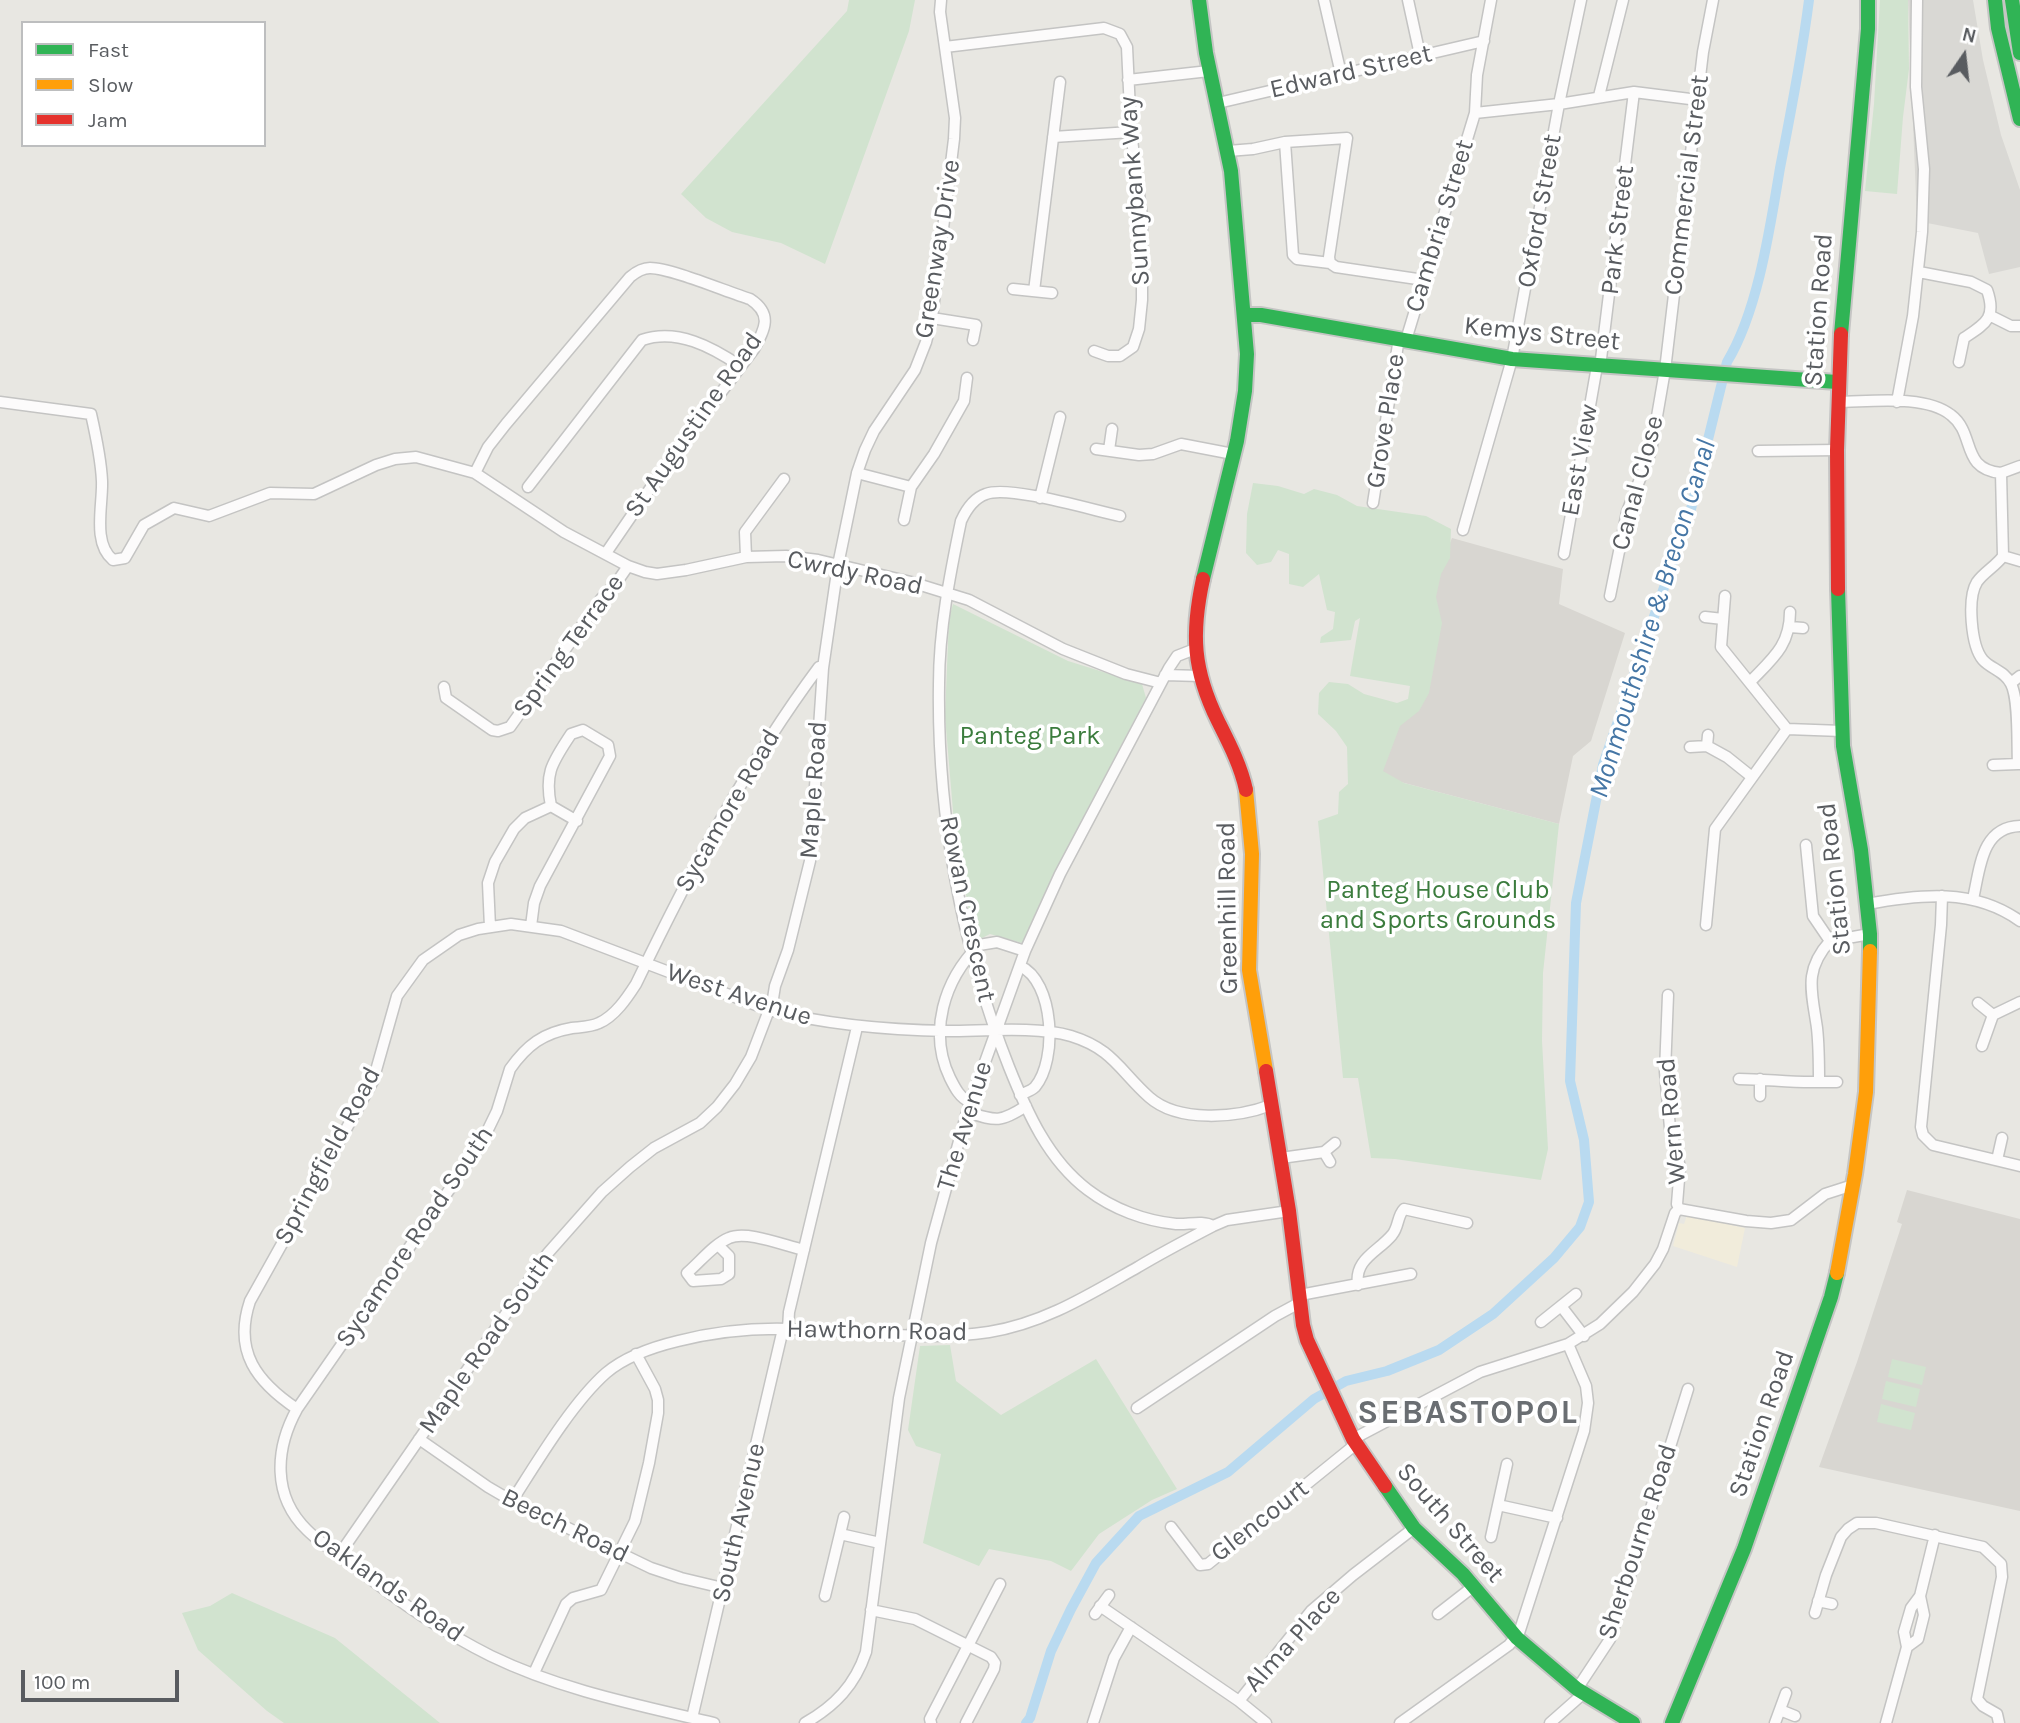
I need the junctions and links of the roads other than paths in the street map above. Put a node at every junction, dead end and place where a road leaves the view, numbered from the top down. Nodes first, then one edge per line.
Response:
1 (942, 0) edge
2 (1199, 0) edge
3 (1324, 0) edge
4 (1408, 0) edge
5 (1491, 0) edge
6 (1581, 0) edge
7 (1623, 0) edge
8 (1713, 0) edge
9 (1868, 0) edge
10 (1917, 0) edge
11 (1994, 0) edge
12 (2012, 0) edge
13 (1484, 41) junction
14 (945, 47) junction
15 (2020, 53) edge
16 (1420, 55) junction
17 (1209, 71) junction
18 (1341, 74) junction
19 (1128, 80) junction
20 (1060, 82) dead end
21 (1634, 92) junction
22 (1599, 96) junction
23 (1698, 100) junction
24 (1218, 103) junction
25 (1559, 104) junction
26 (1475, 113) junction
27 (2020, 119) edge
28 (1131, 132) junction
29 (1053, 137) junction
30 (1285, 142) junction
31 (1228, 151) junction
32 (1331, 263) junction
33 (1919, 272) junction
34 (1424, 280) junction
35 (1013, 289) dead end
36 (1034, 291) junction
37 (1052, 293) dead end
38 (1244, 315) junction
39 (1991, 316) junction
40 (932, 318) junction
41 (2020, 326) edge
42 (1403, 339) junction
43 (974, 340) dead end
44 (1094, 351) dead end
45 (1512, 359) junction
46 (1959, 362) dead end
47 (740, 366) junction
48 (1599, 366) junction
49 (1665, 370) junction
50 (967, 378) dead end
51 (1838, 382) junction
52 (0, 402) edge
53 (1837, 402) junction
54 (1897, 402) junction
55 (1060, 416) dead end
56 (1112, 429) dead end
57 (1096, 449) dead end
58 (1109, 450) junction
59 (1837, 450) junction
60 (1758, 452) dead end
61 (1233, 454) junction
62 (2020, 466) edge
63 (2001, 472) junction
64 (475, 473) junction
65 (858, 473) junction
66 (784, 479) dead end
67 (528, 487) dead end
68 (911, 487) junction
69 (1040, 498) junction
70 (1373, 503) dead end
71 (1120, 516) dead end
72 (904, 520) dead end
73 (1463, 530) dead end
74 (606, 553) junction
75 (1564, 554) dead end
76 (2003, 556) junction
77 (746, 557) junction
78 (2020, 561) edge
79 (838, 565) junction
80 (628, 566) junction
81 (946, 593) junction
82 (1610, 596) dead end
83 (1725, 596) dead end
84 (1790, 612) dead end
85 (1706, 617) dead end
86 (1723, 618) junction
87 (1790, 627) junction
88 (1803, 628) dead end
89 (1195, 649) junction
90 (823, 668) junction
91 (1200, 676) junction
92 (1163, 679) junction
93 (2016, 679) edge
94 (1750, 682) junction
95 (444, 687) dead end
96 (1787, 729) junction
97 (1842, 731) junction
98 (1690, 747) dead end
99 (2019, 764) edge
100 (1993, 765) dead end
101 (1752, 777) junction
102 (551, 806) junction
103 (577, 821) junction
104 (2020, 826) edge
105 (1806, 845) dead end
106 (1942, 896) junction
107 (1973, 899) junction
108 (1867, 904) junction
109 (2020, 920) edge
110 (1706, 925) dead end
111 (531, 926) junction
112 (490, 927) junction
113 (1870, 934) junction
114 (1830, 941) junction
115 (1025, 951) junction
116 (971, 953) junction
117 (646, 964) junction
118 (1020, 966) junction
119 (1668, 995) dead end
120 (2020, 1002) edge
121 (1978, 1003) dead end
122 (770, 1010) junction
123 (1993, 1015) junction
124 (857, 1027) junction
125 (940, 1031) junction
126 (995, 1031) junction
127 (1048, 1032) junction
128 (1982, 1046) dead end
129 (1739, 1079) dead end
130 (1760, 1079) junction
131 (1819, 1082) junction
132 (1837, 1083) dead end
133 (1020, 1095) junction
134 (1760, 1096) dead end
135 (1026, 1105) junction
136 (1271, 1105) junction
137 (969, 1107) junction
138 (2002, 1138) dead end
139 (1335, 1143) dead end
140 (654, 1148) joint
141 (1324, 1152) junction
142 (1281, 1158) junction
143 (1997, 1160) junction
144 (1330, 1162) dead end
145 (2020, 1166) edge
146 (1853, 1185) junction
147 (1679, 1209) junction
148 (1289, 1211) junction
149 (1467, 1223) dead end
150 (1213, 1226) junction
151 (718, 1245) junction
152 (804, 1251) junction
153 (1411, 1274) dead end
154 (1358, 1285) junction
155 (1576, 1294) dead end
156 (1300, 1299) junction
157 (1561, 1306) junction
158 (1541, 1322) dead end
159 (786, 1329) junction
160 (913, 1335) junction
161 (1584, 1336) junction
162 (1568, 1344) junction
163 (636, 1354) junction
164 (1688, 1389) dead end
165 (1137, 1408) dead end
166 (298, 1409) junction
167 (419, 1439) junction
168 (1354, 1442) junction
169 (1507, 1464) dead end
170 (512, 1501) junction
171 (1498, 1505) junction
172 (844, 1517) dead end
173 (1557, 1518) junction
174 (1171, 1527) dead end
175 (1414, 1528) junction
176 (840, 1534) junction
177 (1935, 1535) junction
178 (1491, 1537) dead end
179 (880, 1543) junction
180 (620, 1553) junction
181 (339, 1555) junction
182 (1000, 1584) dead end
183 (1474, 1586) junction
184 (723, 1588) junction
185 (1109, 1595) dead end
186 (825, 1596) dead end
187 (1920, 1596) junction
188 (1818, 1601) junction
189 (1832, 1604) dead end
190 (871, 1610) junction
191 (1815, 1613) dead end
192 (1438, 1614) dead end
193 (1131, 1627) junction
194 (1517, 1638) junction
195 (968, 1645) junction
196 (1907, 1647) junction
197 (534, 1673) junction
198 (1581, 1691) junction
199 (1786, 1693) dead end
200 (1239, 1701) junction
201 (1780, 1710) junction
202 (1795, 1716) dead end
203 (692, 1718) junction
204 (714, 1723) edge
205 (805, 1723) edge
206 (931, 1723) edge
207 (966, 1723) edge
208 (1093, 1723) edge
209 (1266, 1723) edge
210 (1399, 1723) edge
211 (1550, 1723) edge
212 (1633, 1723) edge
213 (1672, 1723) edge
214 (1775, 1723) edge
215 (1886, 1723) edge
216 (1999, 1723) edge

1 - 14 street, Greenway Drive
2 - 17 main road, Greenhill Road
3 - 18 street
4 - 16 street
5 - 13 street, Cambria Street
6 - 25 street, Oxford Street
7 - 22 street
8 - 23 street, Commercial Street
9 - 51 main road, Station Road
10 - 33 street
11 - 27 main road
12 - 15 main road
13 - 16 street, Edward Street
13 - 26 street, Cambria Street
14 - 19 street, Sunnybank Way
14 - 40 street, Greenway Drive
16 - 18 street, Edward Street
17 - 19 street
17 - 24 main road, Greenhill Road
18 - 24 street, Edward Street
19 - 28 street, Sunnybank Way
20 - 29 street
21 - 22 street
21 - 23 street
21 - 48 street, Park Street
22 - 25 street
23 - 49 street, Commercial Street
24 - 31 main road, Greenhill Road
25 - 26 street
25 - 45 street, Oxford Street
26 - 34 street, Cambria Street
28 - 29 street
28 - 44 street, Sunnybank Way
29 - 36 street
30 - 31 street
30 - 32 street
30 - 32 street
31 - 38 main road, Greenhill Road
32 - 34 street
33 - 39 street
33 - 54 street
34 - 42 street, Cambria Street
35 - 36 street
36 - 37 street
38 - 42 main road, Kemys Street
38 - 61 main road, Greenhill Road
39 - 41 street
39 - 46 street
40 - 43 street
40 - 65 street, Greenway Drive
42 - 45 main road, Kemys Street
42 - 70 street, Grove Place
45 - 48 main road, Kemys Street
45 - 73 street, Oxford Street
47 - 64 street, St Augustine Road
47 - 67 street
47 - 74 street, St Augustine Road
48 - 49 main road, Kemys Street
48 - 75 street, East View
49 - 51 main road, Kemys Street
49 - 82 street, Canal Close
50 - 68 street
51 - 53 main road, Station Road
52 - 64 street, Cwrdy Road
53 - 54 street
53 - 59 main road, Station Road
54 - 63 street
55 - 69 street
56 - 58 street
57 - 58 street
58 - 61 street
59 - 60 street
59 - 97 main road, Station Road
61 - 89 main road, Greenhill Road
62 - 63 street
63 - 76 street
64 - 74 street, Cwrdy Road
65 - 68 street
65 - 79 street, Greenway Drive
66 - 77 street
68 - 72 street
69 - 71 street, Rowan Crescent
69 - 81 street, Rowan Crescent
74 - 80 street, Cwrdy Road
76 - 78 street
76 - 93 street
77 - 79 street, Cwrdy Road
77 - 80 street, Cwrdy Road
79 - 81 street, Cwrdy Road
79 - 90 street, Maple Road
80 - 95 street, Spring Terrace
81 - 92 street, Cwrdy Road
81 - 116 street, Rowan Crescent
83 - 86 street
84 - 87 street
85 - 86 street
86 - 94 street
87 - 88 street
87 - 94 street
89 - 91 main road, Greenhill Road
89 - 92 street, The Avenue
90 - 117 street, Sycamore Road
90 - 122 street, Maple Road
91 - 92 street, Cwrdy Road
91 - 136 main road, Greenhill Road
92 - 115 street, The Avenue
93 - 99 street
94 - 96 street
96 - 97 street
96 - 101 street
97 - 108 main road, Station Road
98 - 101 street
99 - 100 street
101 - 110 street
102 - 103 street
102 - 103 street
102 - 112 street
103 - 111 street
104 - 107 street
105 - 114 street
106 - 107 street
106 - 108 street
106 - 143 street
107 - 109 street
108 - 113 main road, Station Road
111 - 112 street, West Avenue
111 - 117 street, West Avenue
112 - 166 street, Springfield Road
113 - 114 street
113 - 146 main road, Station Road
114 - 131 street
115 - 116 street
115 - 118 street, The Avenue
116 - 125 street
116 - 126 street, Rowan Crescent
117 - 122 street, West Avenue
117 - 166 street, Sycamore Road South
118 - 126 street, The Avenue
118 - 127 street
119 - 147 street, Wern Road
120 - 123 street
121 - 123 street
122 - 124 street, West Avenue
122 - 140 street, Maple Road
123 - 128 street
124 - 125 street, West Avenue
124 - 152 street, South Avenue
125 - 126 street, West Avenue
125 - 137 street
126 - 127 street, West Avenue
126 - 133 street, Rowan Crescent
126 - 137 street, The Avenue
127 - 133 street
127 - 136 street, West Avenue
129 - 130 street
130 - 131 street
130 - 134 street
131 - 132 street
133 - 135 street, Rowan Crescent
135 - 137 street
135 - 150 street, Rowan Crescent
136 - 142 main road, Greenhill Road
137 - 160 street, The Avenue
138 - 143 street
139 - 141 street
140 - 167 street, Maple Road South
141 - 142 street
141 - 144 street
142 - 148 main road, Greenhill Road
143 - 145 street
146 - 147 street
146 - 213 main road, Station Road
147 - 161 street, Wern Road
148 - 150 street, Hawthorn Road
148 - 156 main road, Greenhill Road
149 - 154 street
150 - 160 street, Hawthorn Road
151 - 151 street
151 - 152 street
152 - 159 street, South Avenue
153 - 154 street
154 - 156 street
155 - 157 street
156 - 165 street
156 - 168 main road, South Street
157 - 158 street
157 - 161 street
159 - 160 street, Hawthorn Road
159 - 163 street, Hawthorn Road
159 - 184 street, South Avenue
160 - 179 street, The Avenue
161 - 162 street, Wern Road
162 - 168 street, Wern Road
162 - 173 street
163 - 170 street, Hawthorn Road
163 - 180 street
164 - 198 street, Sherbourne Road
166 - 181 street, Oaklands Road
167 - 170 street, Beech Road
167 - 181 street, Maple Road South
168 - 174 street, Glencourt
168 - 175 main road, South Street
169 - 171 street
170 - 180 street, Beech Road
171 - 173 street
171 - 178 street
172 - 176 street
173 - 194 street
175 - 183 main road, South Street
175 - 200 street, Alma Place
176 - 179 street
176 - 186 street
177 - 187 street
177 - 188 street
177 - 216 street
179 - 190 street, The Avenue
180 - 184 street, Beech Road
180 - 197 street
181 - 197 street, Oaklands Road
182 - 195 street
183 - 192 street
183 - 194 main road, South Street
184 - 203 street, South Avenue
185 - 193 street
187 - 196 street
187 - 196 street
188 - 189 street
188 - 191 street
190 - 195 street
190 - 205 street, The Avenue
193 - 200 street
193 - 208 street
194 - 198 main road, South Street
194 - 210 street
195 - 206 street
195 - 207 street
196 - 215 street
197 - 203 street, Oaklands Road
198 - 211 street, Sherbourne Road
198 - 212 main road, South Street
199 - 201 street
200 - 209 street
201 - 202 street
201 - 214 street
203 - 204 street, Oaklands Road

